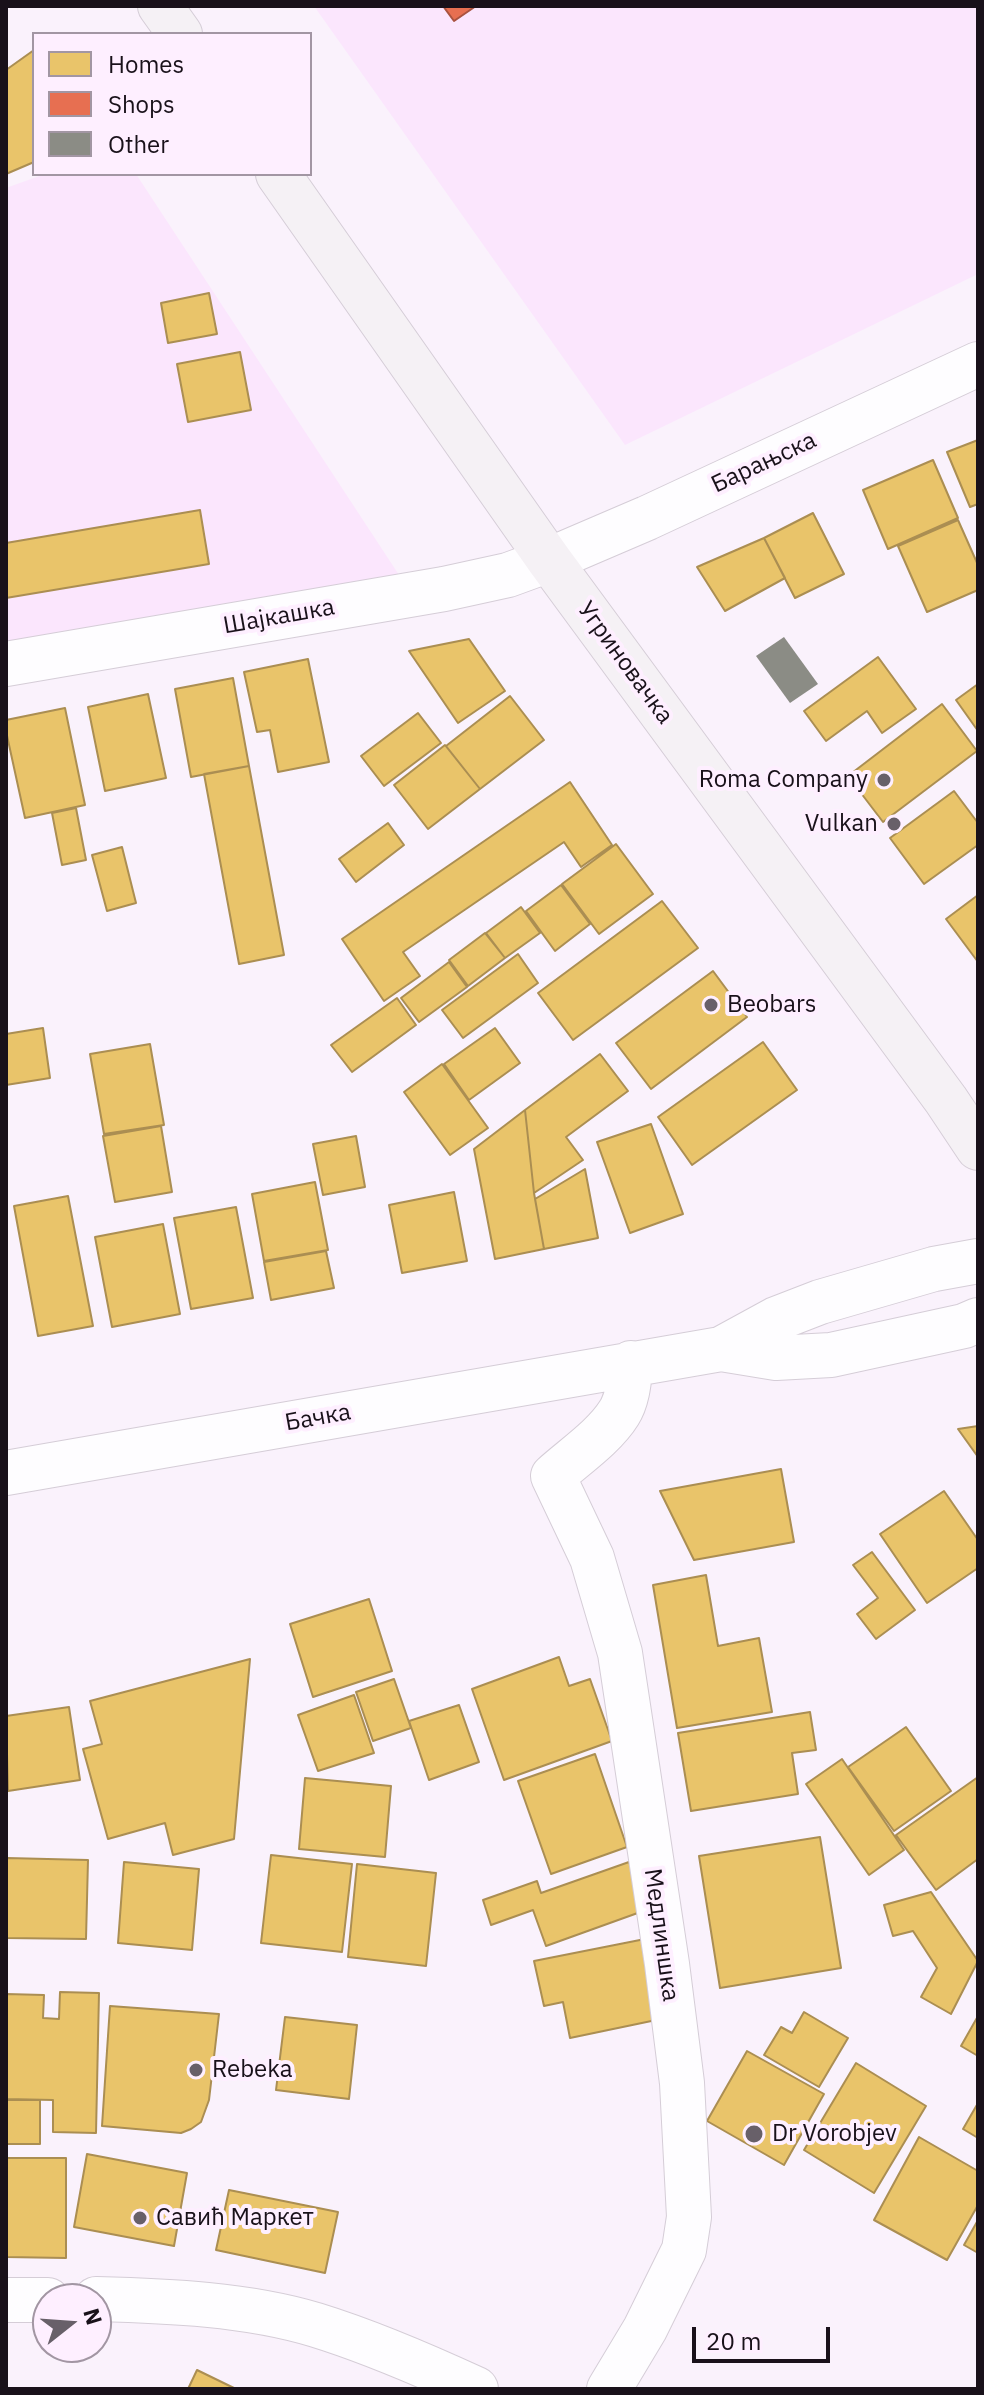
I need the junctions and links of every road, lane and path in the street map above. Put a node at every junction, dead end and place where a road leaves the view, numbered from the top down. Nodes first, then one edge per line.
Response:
1 (160, 6) edge
2 (179, 32) edge
3 (279, 176) edge
4 (978, 364) edge
5 (549, 560) junction
6 (6, 664) edge
7 (978, 1148) edge
8 (978, 1261) edge
9 (978, 1320) edge
10 (721, 1349) junction
11 (631, 1363) junction
12 (6, 1473) edge
13 (6, 2300) edge
14 (32, 2300) edge
15 (112, 2300) edge
16 (476, 2389) edge
17 (609, 2389) edge

1 - 2 main road
3 - 5 main road, Угриновачка
4 - 5 street, Барањска
5 - 6 street, Шајкашка
5 - 7 main road, Угриновачка
8 - 10 street, Бачка
9 - 10 street, Бачка
10 - 11 street, Бачка
11 - 12 street, Бачка
11 - 17 street, Медлиншка
13 - 14 street
15 - 16 street

